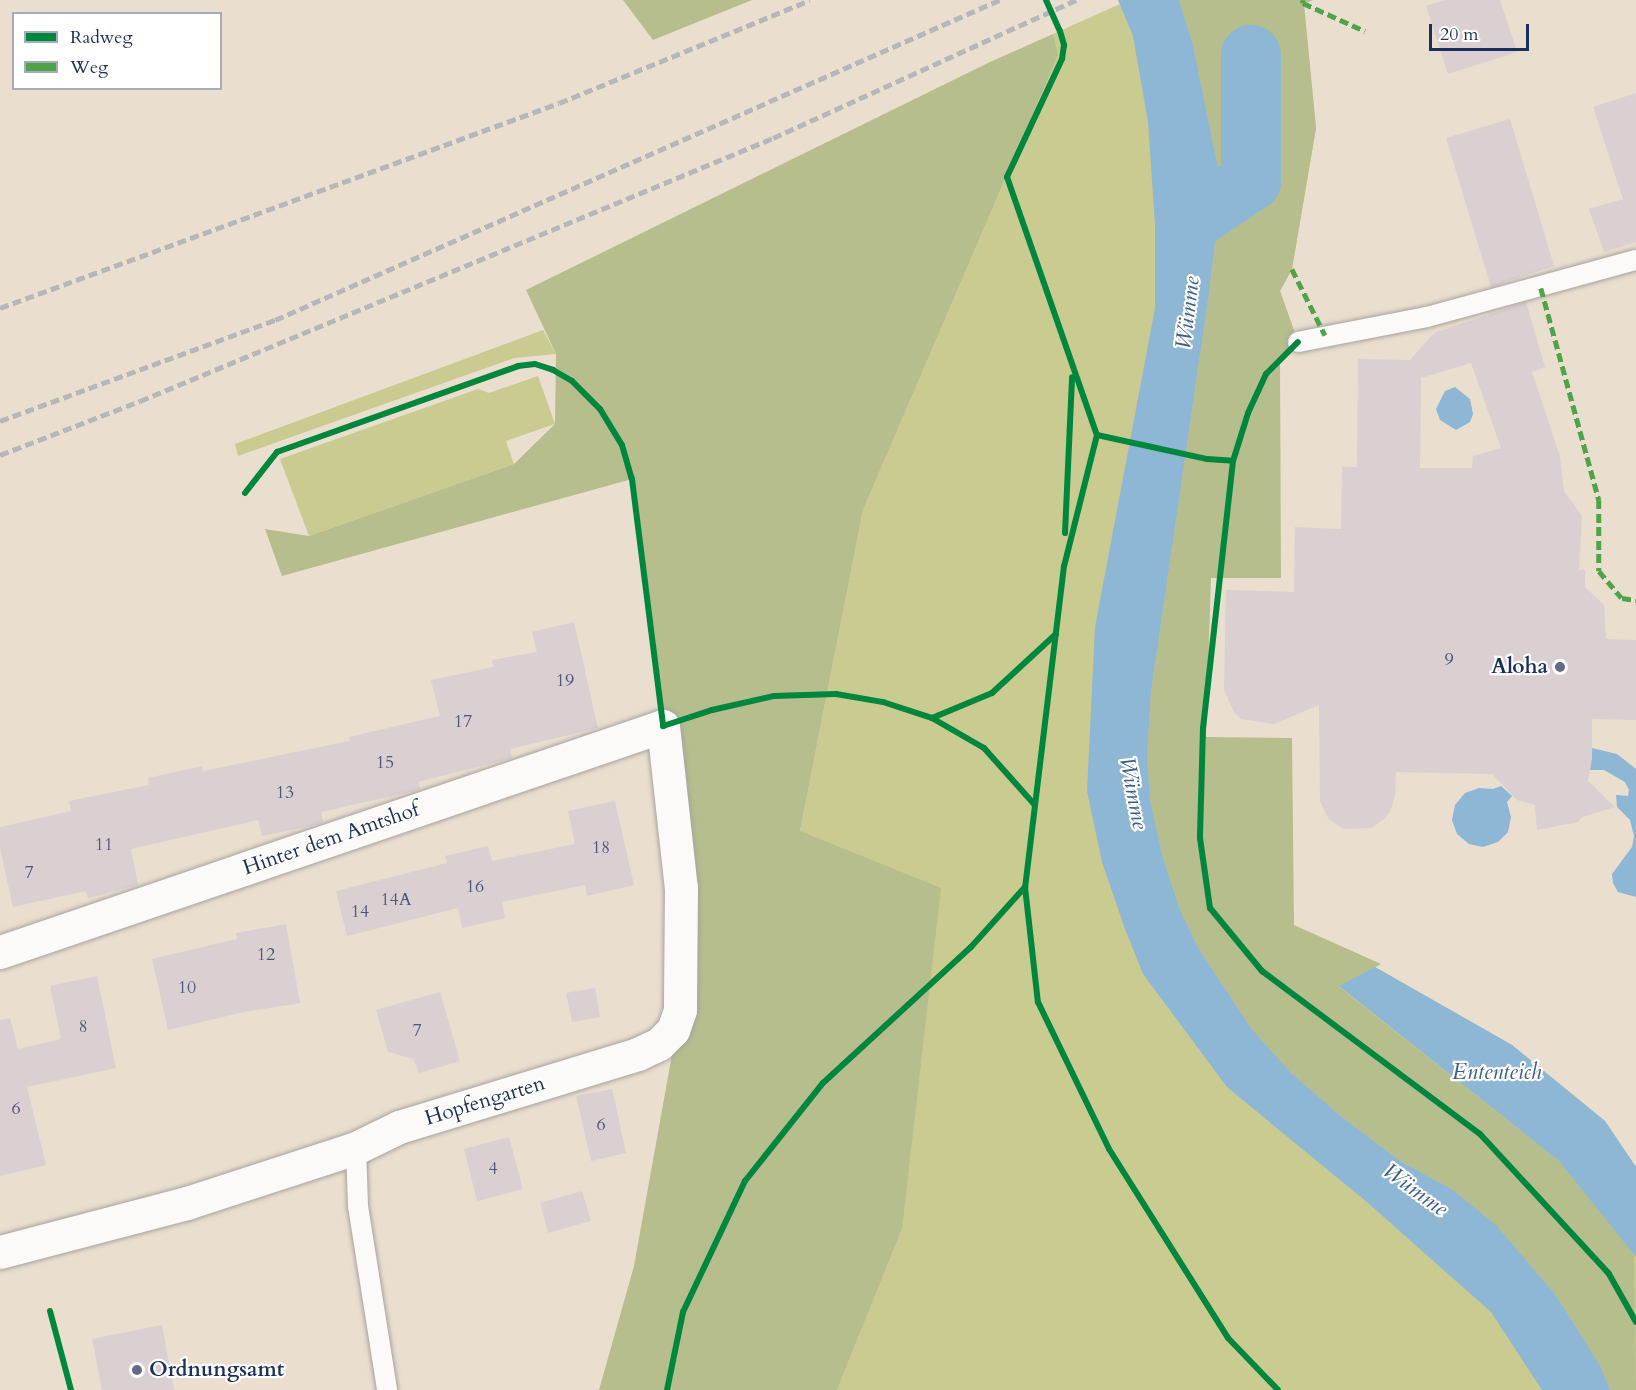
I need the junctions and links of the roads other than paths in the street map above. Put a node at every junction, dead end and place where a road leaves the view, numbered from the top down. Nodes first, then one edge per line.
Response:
1 (1636, 260) edge
2 (1298, 342) dead end
3 (663, 726) joint
4 (0, 952) edge
5 (356, 1148) junction
6 (0, 1252) edge
7 (387, 1390) edge

1 - 2 lane
3 - 4 street, Hinter dem Amtshof
3 - 5 street, Hopfengarten
5 - 6 street, Hopfengarten
5 - 7 lane

